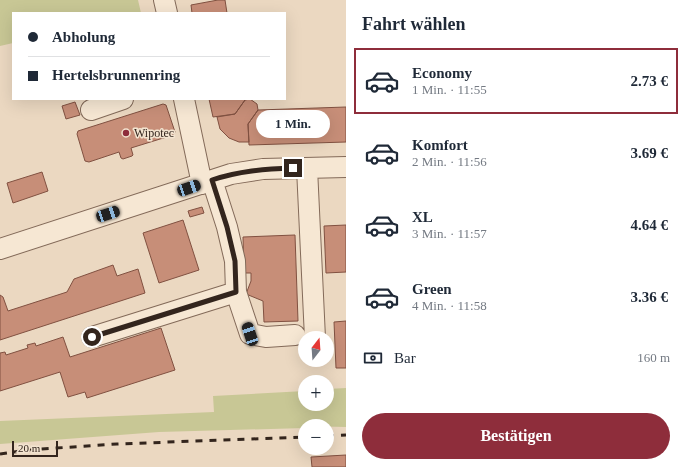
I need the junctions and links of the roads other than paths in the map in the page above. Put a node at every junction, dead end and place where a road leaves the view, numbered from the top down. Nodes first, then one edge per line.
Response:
1 (164, 0) edge
2 (167, 12) edge
3 (120, 100) edge
4 (184, 100) edge
5 (91, 110) dead end
6 (346, 167) edge
7 (308, 168) junction
8 (207, 182) junction
9 (0, 249) edge
10 (236, 292) junction
11 (315, 331) edge
12 (295, 335) dead end
13 (92, 337) dead end

1 - 2 street
3 - 5 street
4 - 8 street
6 - 7 street
7 - 8 street
7 - 11 street
8 - 9 street
8 - 10 street
10 - 12 street
10 - 13 street

